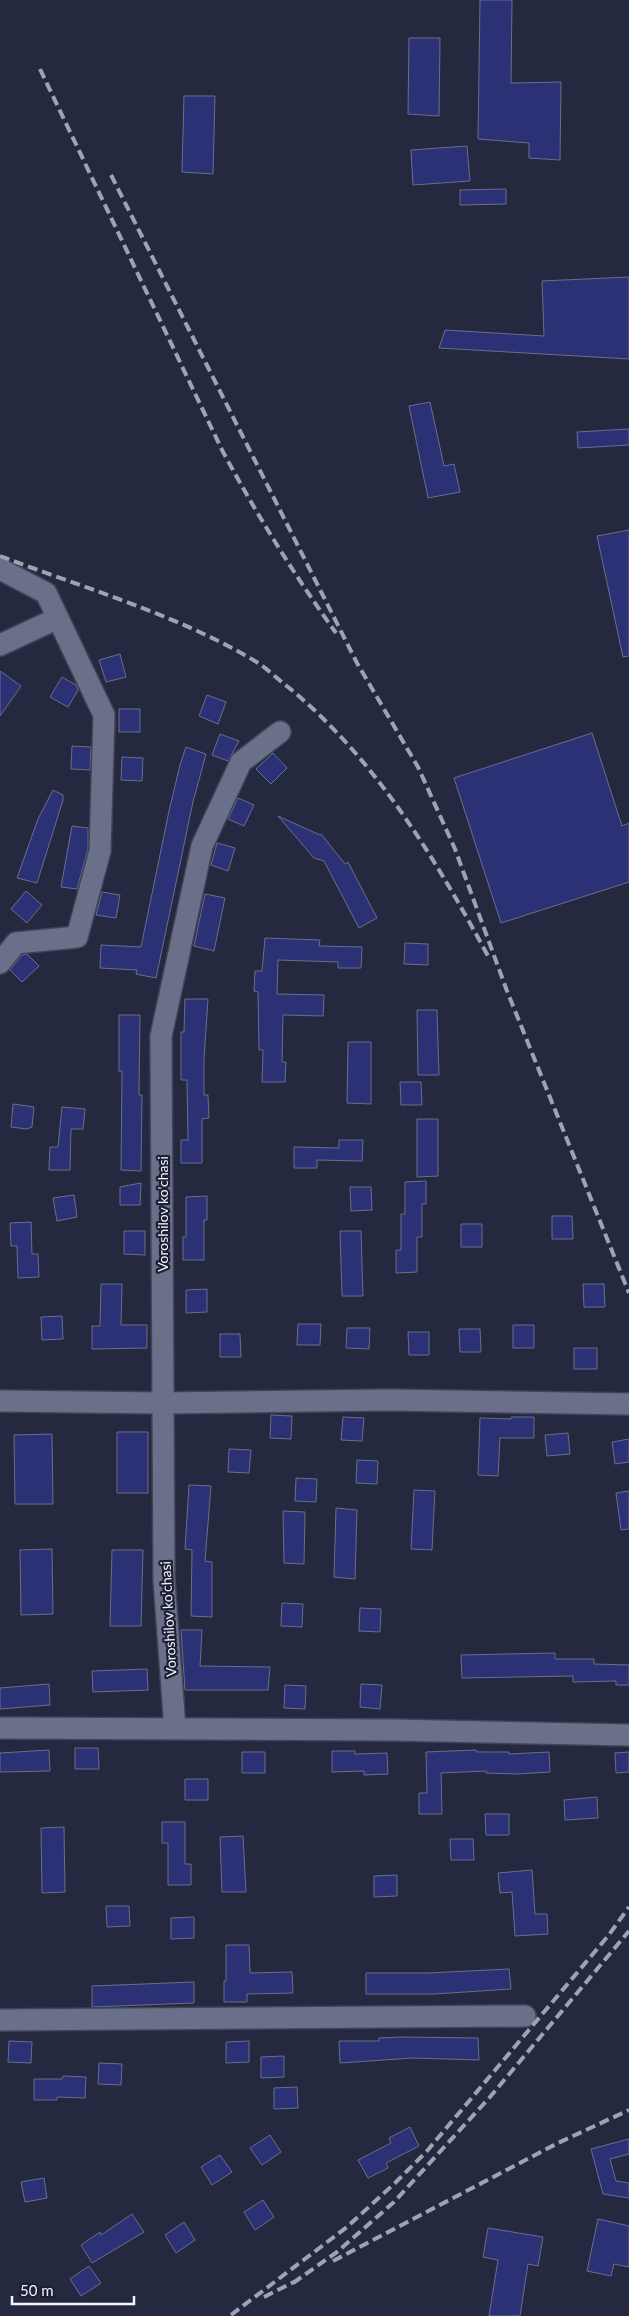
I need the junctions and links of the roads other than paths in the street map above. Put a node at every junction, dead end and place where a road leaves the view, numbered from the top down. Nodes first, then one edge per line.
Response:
1 (0, 569) edge
2 (58, 618) junction
3 (0, 645) edge
4 (280, 732) dead end
5 (0, 962) edge
6 (0, 1402) edge
7 (163, 1403) junction
8 (629, 1404) edge
9 (0, 1728) edge
10 (175, 1729) junction
11 (629, 1734) edge
12 (525, 2016) dead end
13 (0, 2020) edge

1 - 2 street
2 - 3 street
2 - 5 street
4 - 7 street, Voroshilov ko'chasi
6 - 7 street
7 - 8 street
7 - 10 street, Voroshilov ko'chasi
9 - 10 street
10 - 11 street
12 - 13 street

